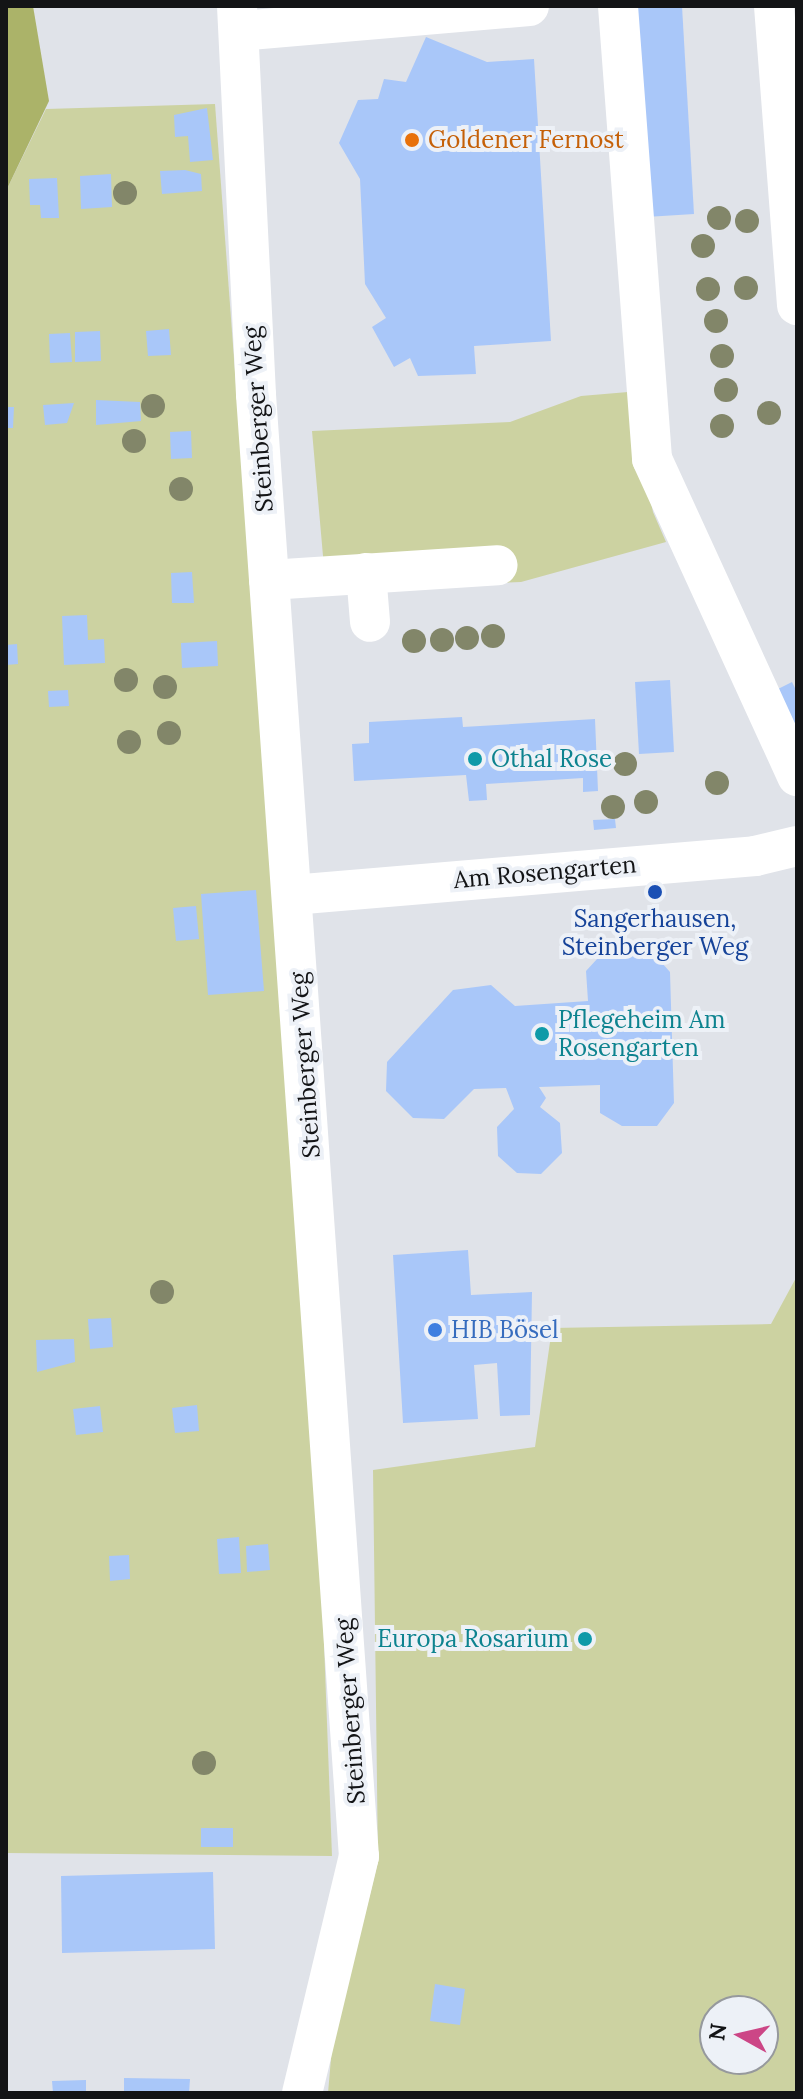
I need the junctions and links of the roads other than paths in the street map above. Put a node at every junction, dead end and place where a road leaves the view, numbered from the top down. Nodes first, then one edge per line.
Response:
1 (529, 6) edge
2 (618, 6) edge
3 (774, 6) edge
4 (238, 18) edge
5 (797, 305) edge
6 (498, 565) dead end
7 (366, 573) junction
8 (269, 580) junction
9 (370, 622) dead end
10 (797, 776) edge
11 (797, 846) edge
12 (292, 895) junction
13 (302, 2093) edge

1 - 4 street
2 - 10 street
3 - 5 street
4 - 8 street, Steinberger Weg
6 - 7 street
7 - 8 street
7 - 9 street
8 - 12 street, Steinberger Weg
11 - 12 street, Am Rosengarten
12 - 13 street, Steinberger Weg

